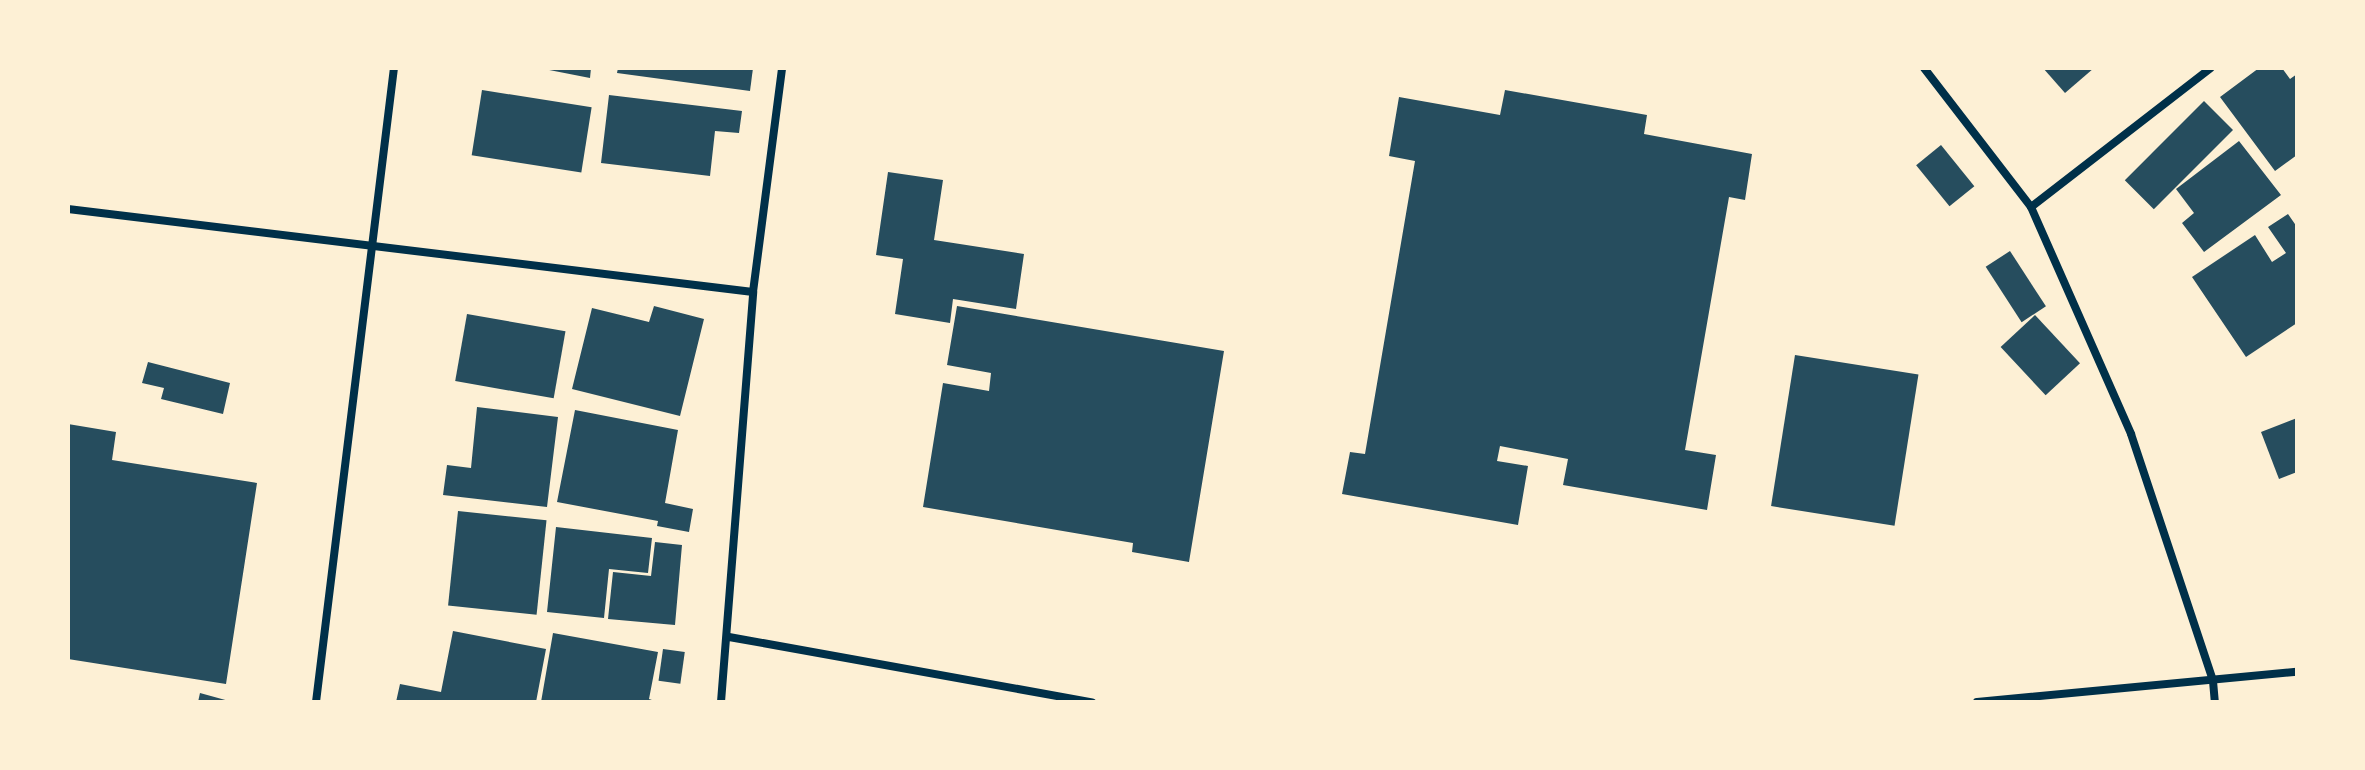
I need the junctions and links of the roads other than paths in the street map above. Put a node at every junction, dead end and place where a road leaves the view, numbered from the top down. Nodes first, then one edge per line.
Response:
1 (394, 68) edge
2 (782, 68) edge
3 (1924, 68) edge
4 (2211, 68) edge
5 (2031, 207) junction
6 (68, 209) edge
7 (372, 246) junction
8 (753, 292) junction
9 (729, 637) junction
10 (2297, 672) edge
11 (2213, 681) junction
12 (316, 702) edge
13 (721, 702) edge
14 (1083, 702) edge
15 (1092, 702) edge
16 (1977, 702) edge
17 (2215, 702) edge

1 - 7 street
2 - 8 street
3 - 5 street
4 - 5 street
5 - 11 street
6 - 7 street
7 - 8 street
7 - 12 street
8 - 9 street
9 - 13 street
9 - 14 street
10 - 11 street
11 - 16 street
11 - 17 street
14 - 15 street

